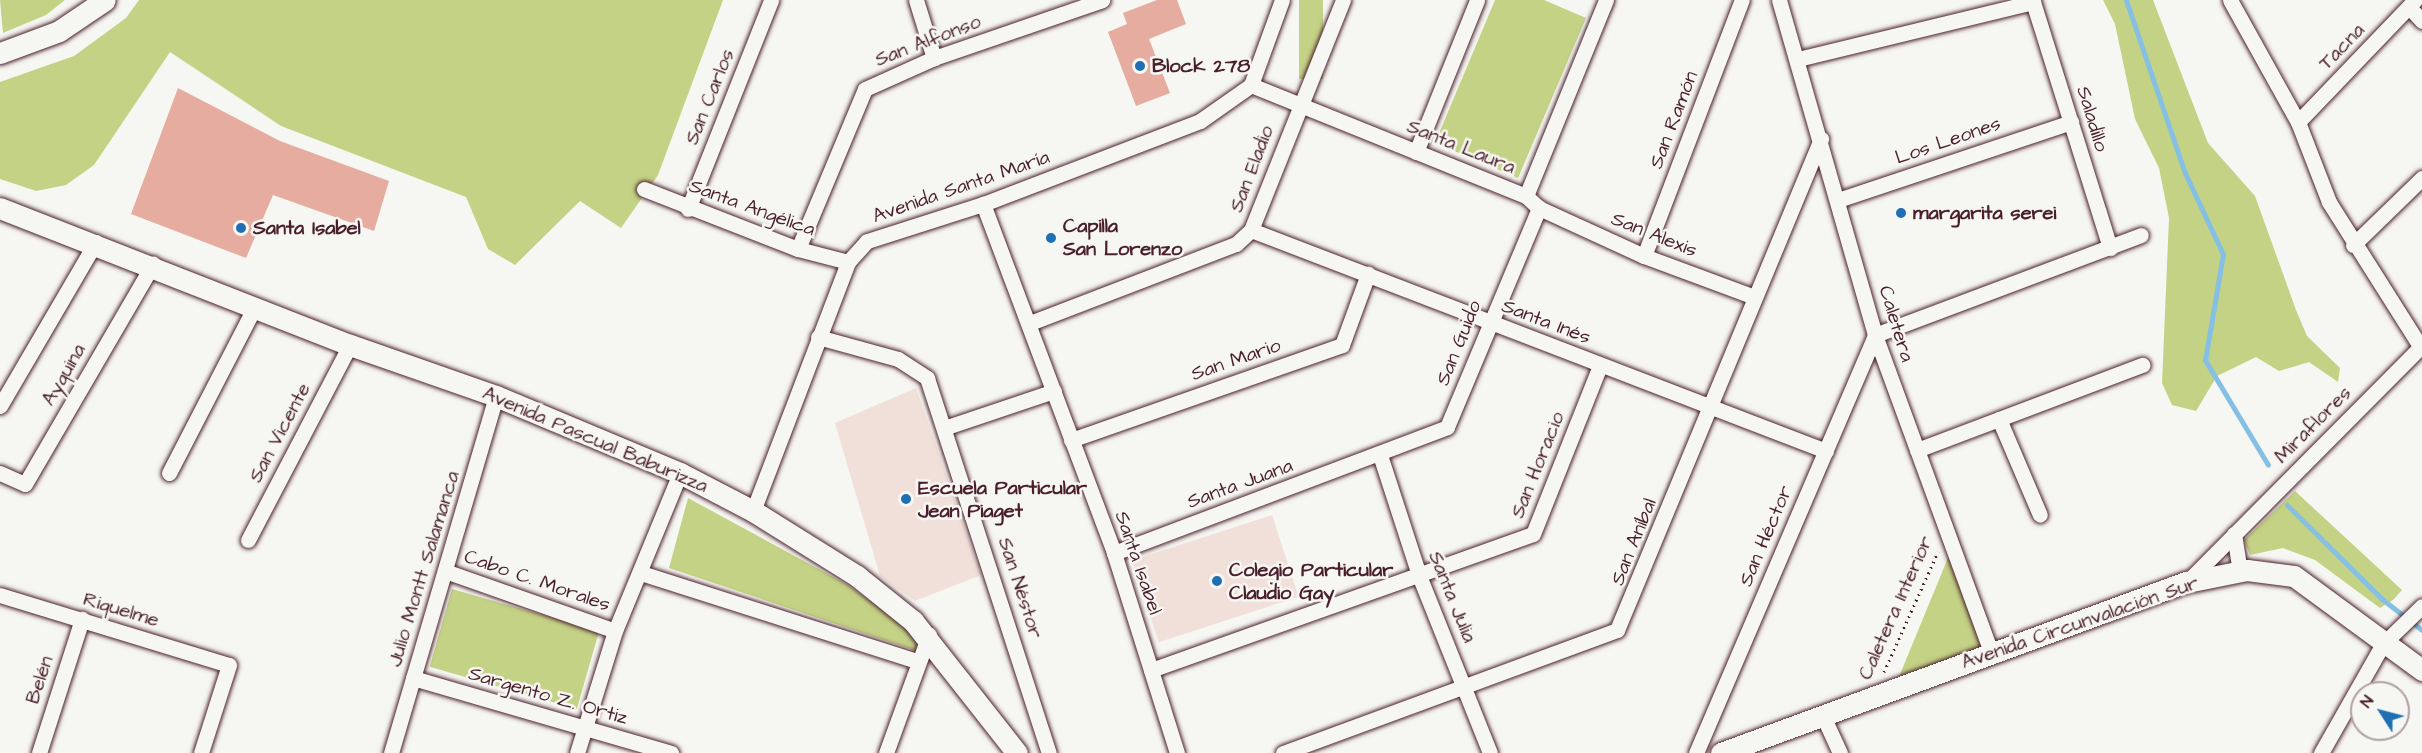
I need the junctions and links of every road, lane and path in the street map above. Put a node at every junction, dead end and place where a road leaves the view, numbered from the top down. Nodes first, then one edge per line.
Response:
1 (105, 0) edge
2 (771, 0) edge
3 (916, 0) edge
4 (1059, 0) edge
5 (1102, 0) edge
6 (1282, 0) edge
7 (1342, 0) edge
8 (1478, 0) edge
9 (1606, 0) edge
10 (1743, 0) edge
11 (1779, 0) edge
12 (2230, 0) edge
13 (2412, 4) edge
14 (1984, 7) edge
15 (1064, 15) junction
16 (2422, 21) edge
17 (6, 50) edge
18 (934, 58) junction
19 (1798, 59) junction
20 (1251, 85) junction
21 (1299, 104) junction
22 (2071, 122) junction
23 (2298, 122) junction
24 (1821, 139) junction
25 (1416, 152) junction
26 (2422, 178) edge
27 (644, 189) dead end
28 (0, 196) edge
29 (1526, 196) junction
30 (1838, 200) junction
31 (983, 204) junction
32 (0, 208) edge
33 (1539, 208) junction
34 (688, 209) junction
35 (1251, 230) junction
36 (2141, 235) dead end
37 (96, 242) junction
38 (2353, 245) junction
39 (2110, 248) junction
40 (798, 249) junction
41 (1644, 256) junction
42 (848, 262) junction
43 (153, 264) junction
44 (1368, 274) junction
45 (1755, 297) junction
46 (254, 308) junction
47 (1030, 323) junction
48 (1490, 323) junction
49 (1875, 335) junction
50 (818, 337) junction
51 (350, 345) junction
52 (2421, 347) edge
53 (2142, 365) dead end
54 (1600, 366) junction
55 (1054, 391) junction
56 (496, 396) junction
57 (0, 406) edge
58 (1710, 410) junction
59 (1999, 419) junction
60 (944, 428) junction
61 (1071, 440) junction
62 (1917, 450) junction
63 (1826, 451) junction
64 (1380, 455) junction
65 (0, 473) edge
66 (169, 473) dead end
67 (681, 473) junction
68 (753, 511) junction
69 (2040, 515) dead end
70 (1947, 531) junction
71 (2234, 534) junction
72 (248, 540) dead end
73 (1114, 552) junction
74 (446, 571) junction
75 (2240, 572) junction
76 (641, 573) junction
77 (1420, 578) junction
78 (2187, 582) junction
79 (0, 595) edge
80 (2420, 608) edge
81 (81, 620) junction
82 (615, 631) junction
83 (929, 635) junction
84 (2384, 644) junction
85 (1992, 654) junction
86 (916, 661) junction
87 (1151, 670) junction
88 (2422, 670) edge
89 (413, 678) junction
90 (1467, 688) junction
91 (1873, 698) junction
92 (1822, 716) junction
93 (584, 730) junction
94 (39, 753) edge
95 (201, 753) edge
96 (391, 753) edge
97 (577, 753) edge
98 (671, 753) edge
99 (886, 753) edge
100 (1017, 753) edge
101 (1049, 753) edge
102 (1177, 753) edge
103 (1283, 753) edge
104 (1490, 753) edge
105 (1696, 753) edge
106 (1721, 753) edge
107 (1840, 753) edge
108 (2321, 753) edge

1 - 17 main road
2 - 34 street, San Carlos
3 - 18 street
4 - 15 street
5 - 15 street, San Alfonso
6 - 20 street
7 - 21 street, San Eladio
8 - 25 street
9 - 29 street, Santa Laura
10 - 41 street, San Ramón
11 - 19 street, Caletera
12 - 23 street
13 - 16 street
13 - 23 street, Tacna
14 - 19 street
14 - 22 street, Saladillo
15 - 18 street, San Alfonso
18 - 40 street, San Alfonso
19 - 24 street, Caletera
20 - 21 street, Santa Laura
20 - 31 street, Avenida Santa María
21 - 25 street, Santa Laura
21 - 35 street, San Eladio
22 - 30 street, Los Leones
22 - 39 street, Saladillo
23 - 38 street
24 - 30 street, Caletera
24 - 45 street, San Aníbal
25 - 29 street, Santa Laura
26 - 38 street
27 - 34 street, Santa Angélica
28 - 37 main road, Avenida Pascual Baburizza
29 - 33 street, San Alexis
30 - 49 street, Caletera
31 - 42 street, Avenida Santa María
31 - 47 street, Santa Isabel
32 - 37 main road, Avenida Pascual Baburizza
33 - 41 street, San Alexis
33 - 48 street, San Guido
34 - 40 street, Santa Angélica
35 - 44 street, Santa Inés
35 - 47 street, San Eladio
36 - 39 street
37 - 43 main road, Avenida Pascual Baburizza
37 - 57 street, Ayquina
38 - 52 street
39 - 49 street
40 - 42 street, Santa Angélica
41 - 45 street, San Alexis
42 - 50 street, Avenida Santa María
43 - 46 main road, Avenida Pascual Baburizza
43 - 65 street, Ayquina
44 - 48 street, Santa Inés
44 - 61 street, San Mario
45 - 58 street, San Aníbal
46 - 51 main road, Avenida Pascual Baburizza
46 - 66 street
47 - 55 street, Santa Isabel
48 - 54 street, Santa Inés
48 - 64 street, San Guido
49 - 62 street, Caletera
49 - 63 street, San Héctor
50 - 60 street, San Néstor
50 - 68 street, Avenida Santa María
51 - 56 main road, Avenida Pascual Baburizza
51 - 72 street, San Vicente
52 - 71 street, Miraflores
53 - 59 street
54 - 58 street, Santa Inés
54 - 77 street, San Horacio
55 - 60 street
55 - 61 street, Santa Isabel
56 - 67 main road, Avenida Pascual Baburizza
56 - 74 street, Julio Montt Salamanca
58 - 63 street, Santa Inés
58 - 90 street, San Aníbal
59 - 62 street
59 - 69 street
60 - 101 street, San Néstor
61 - 73 street, Santa Isabel
62 - 70 street, Caletera
63 - 105 street, San Héctor
64 - 73 street, Santa Juana
64 - 77 street, Santa Julia
67 - 68 main road, Avenida Pascual Baburizza
67 - 76 street
68 - 83 main road, Avenida Pascual Baburizza
70 - 85 street, Caletera
70 - 91 path, Caletera Interior
71 - 75 street
71 - 78 street, Miraflores
73 - 87 street, Santa Isabel
74 - 82 street, Cabo C. Morales
74 - 89 street, Julio Montt Salamanca
75 - 78 main road, Avenida Circunvalación Sur
75 - 84 main road, Avenida Circunvalación Sur
76 - 82 street
76 - 86 street
77 - 87 street
77 - 90 street, Santa Julia
78 - 85 main road, Avenida Circunvalación Sur
79 - 81 street, Riquelme
80 - 84 street
81 - 94 street, Belén
81 - 95 street, Riquelme
82 - 93 street
83 - 86 street
83 - 100 main road, Avenida Pascual Baburizza
84 - 88 main road, Avenida Circunvalación Sur
84 - 108 street
85 - 91 main road, Avenida Circunvalación Sur
86 - 99 street
87 - 102 street, Santa Isabel
89 - 93 street, Sargento Z. Ortiz
89 - 96 street, Julio Montt Salamanca
90 - 103 street, San Aníbal
90 - 104 street, Santa Julia
91 - 92 main road, Avenida Circunvalación Sur
92 - 106 main road, Avenida Circunvalación Sur
92 - 107 street
93 - 97 street
93 - 98 street, Sargento Z. Ortiz

